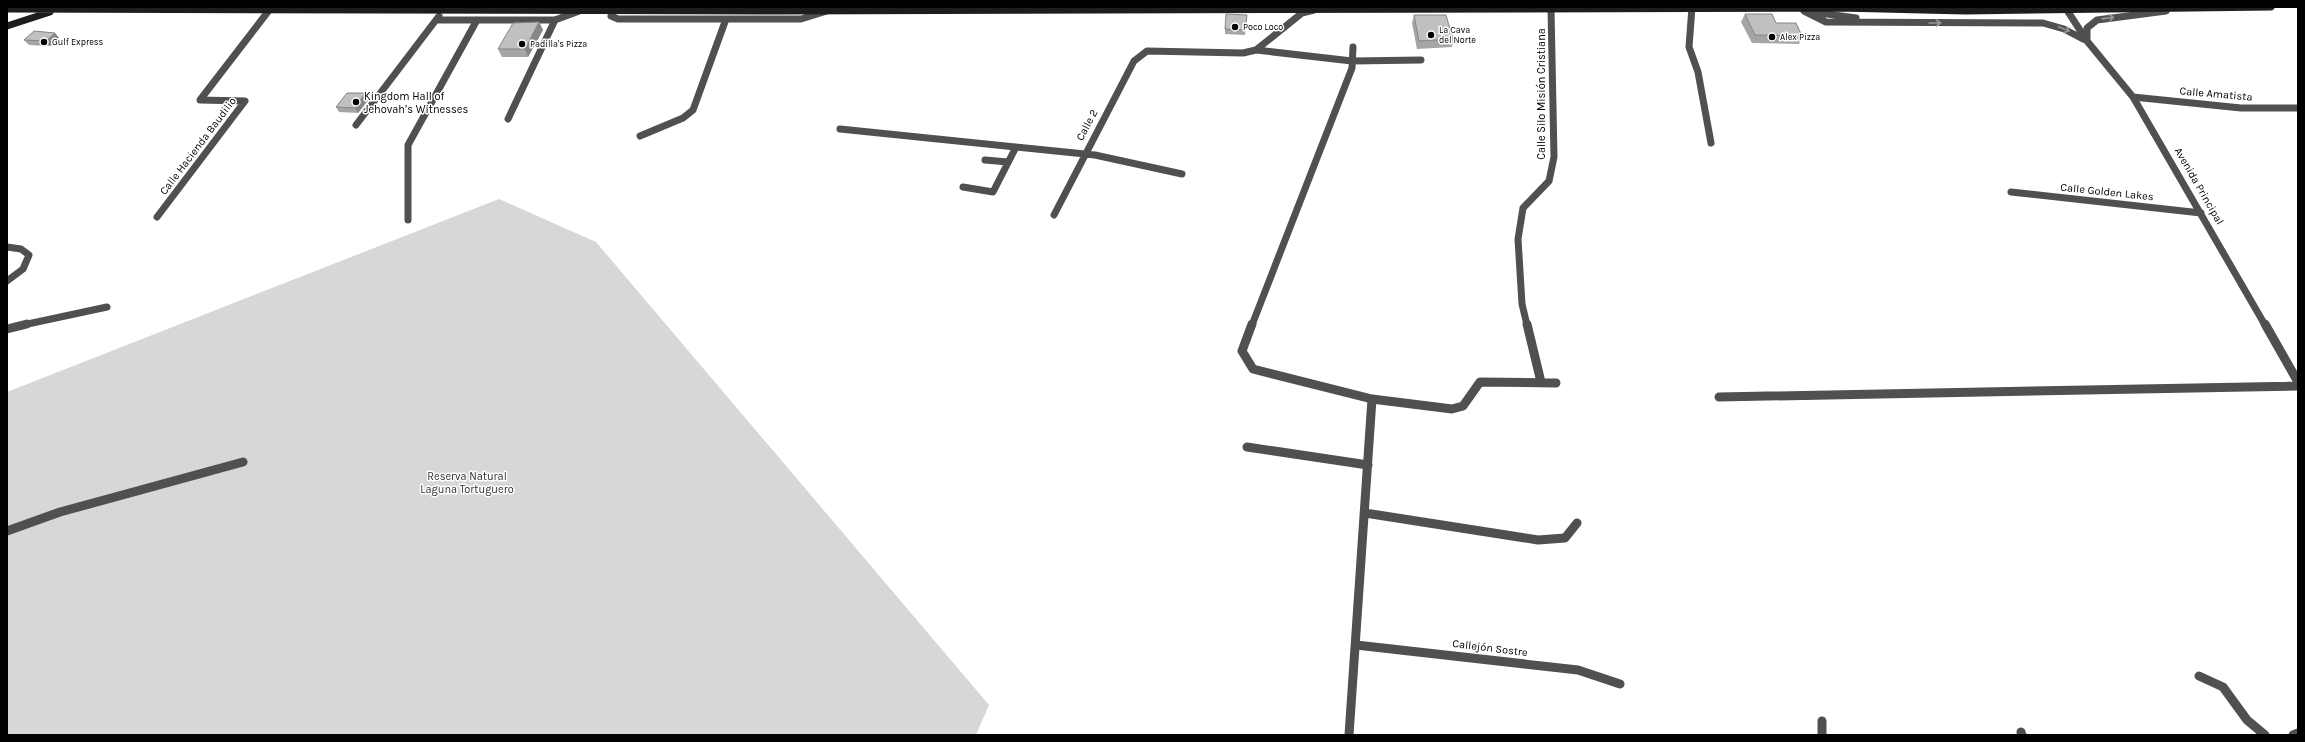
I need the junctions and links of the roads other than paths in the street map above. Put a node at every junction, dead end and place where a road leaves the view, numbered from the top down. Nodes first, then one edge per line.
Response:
1 (2271, 7) edge
2 (7, 8) edge
3 (17, 8) edge
4 (73, 8) junction
5 (1551, 8) junction
6 (1691, 8) edge
7 (1781, 8) junction
8 (270, 9) junction
9 (443, 9) junction
10 (585, 9) junction
11 (614, 9) junction
12 (1036, 9) edge
13 (1057, 9) edge
14 (1316, 9) junction
15 (2066, 9) edge
16 (2180, 9) junction
17 (827, 11) junction
18 (7, 16) edge
19 (726, 19) junction
20 (437, 20) junction
21 (477, 20) junction
22 (556, 20) junction
23 (7, 26) edge
24 (2087, 41) junction
25 (1353, 47) dead end
26 (1256, 50) junction
27 (1422, 60) dead end
28 (1352, 61) junction
29 (2133, 97) junction
30 (2298, 108) edge
31 (508, 119) dead end
32 (356, 125) dead end
33 (840, 129) dead end
34 (640, 136) dead end
35 (1711, 143) dead end
36 (1016, 147) junction
37 (1084, 154) junction
38 (985, 160) dead end
39 (1008, 162) junction
40 (1182, 174) dead end
41 (963, 187) dead end
42 (2011, 192) dead end
43 (2201, 213) junction
44 (1054, 215) dead end
45 (157, 217) dead end
46 (408, 220) dead end
47 (7, 247) edge
48 (7, 281) edge
49 (107, 308) dead end
50 (7, 329) edge
51 (1541, 382) junction
52 (2298, 382) edge
53 (1556, 383) dead end
54 (2298, 386) edge
55 (1719, 397) dead end
56 (1372, 399) junction
57 (1247, 447) dead end
58 (243, 462) dead end
59 (1368, 465) junction
60 (1365, 513) junction
61 (1577, 523) dead end
62 (7, 531) edge
63 (1356, 645) junction
64 (2199, 676) dead end
65 (1620, 684) dead end
66 (1822, 721) dead end
67 (2298, 733) edge
68 (1349, 735) edge
69 (1822, 735) edge
70 (2265, 735) edge
71 (2293, 735) edge

1 - 16 main road
2 - 3 main road
3 - 4 main road
3 - 18 main road
4 - 8 main road
4 - 23 main road
5 - 6 main road
5 - 14 main road
5 - 51 street, Calle Silo Misión Cristiana
6 - 7 main road
6 - 35 street
7 - 15 main road
7 -> 24 street
8 - 9 main road
8 - 45 street, Calle Hacienda Baudilio
9 - 10 main road
9 - 20 street
10 - 11 main road
10 - 22 street
11 - 17 main road
11 - 19 street
12 - 13 main road
12 - 17 main road
13 - 14 main road
14 - 26 street
15 - 16 main road
15 - 24 street, Avenida Principal
24 -> 16 street
17 - 19 street
19 - 34 street
20 - 21 street
20 - 32 street
21 - 22 street
21 - 46 street
22 - 31 street
24 - 29 street, Avenida Principal
25 - 28 street
26 - 28 street
26 - 37 street, Calle 2
27 - 28 street
28 - 56 street
29 - 30 street, Calle Amatista
29 - 43 street, Avenida Principal
33 - 36 street
36 - 37 street
36 - 39 street
37 - 40 street
37 - 44 street, Calle 2
38 - 39 street
39 - 41 street
42 - 43 street, Calle Golden Lakes
43 - 52 street, Avenida Principal
47 - 48 street
49 - 50 street
51 - 53 street
51 - 56 street
54 - 55 street
56 - 59 street
57 - 59 street
58 - 62 street
59 - 60 street
60 - 61 street
60 - 63 street
63 - 65 street, Callejón Sostre
63 - 68 street
64 - 70 street
66 - 69 street
67 - 71 street

